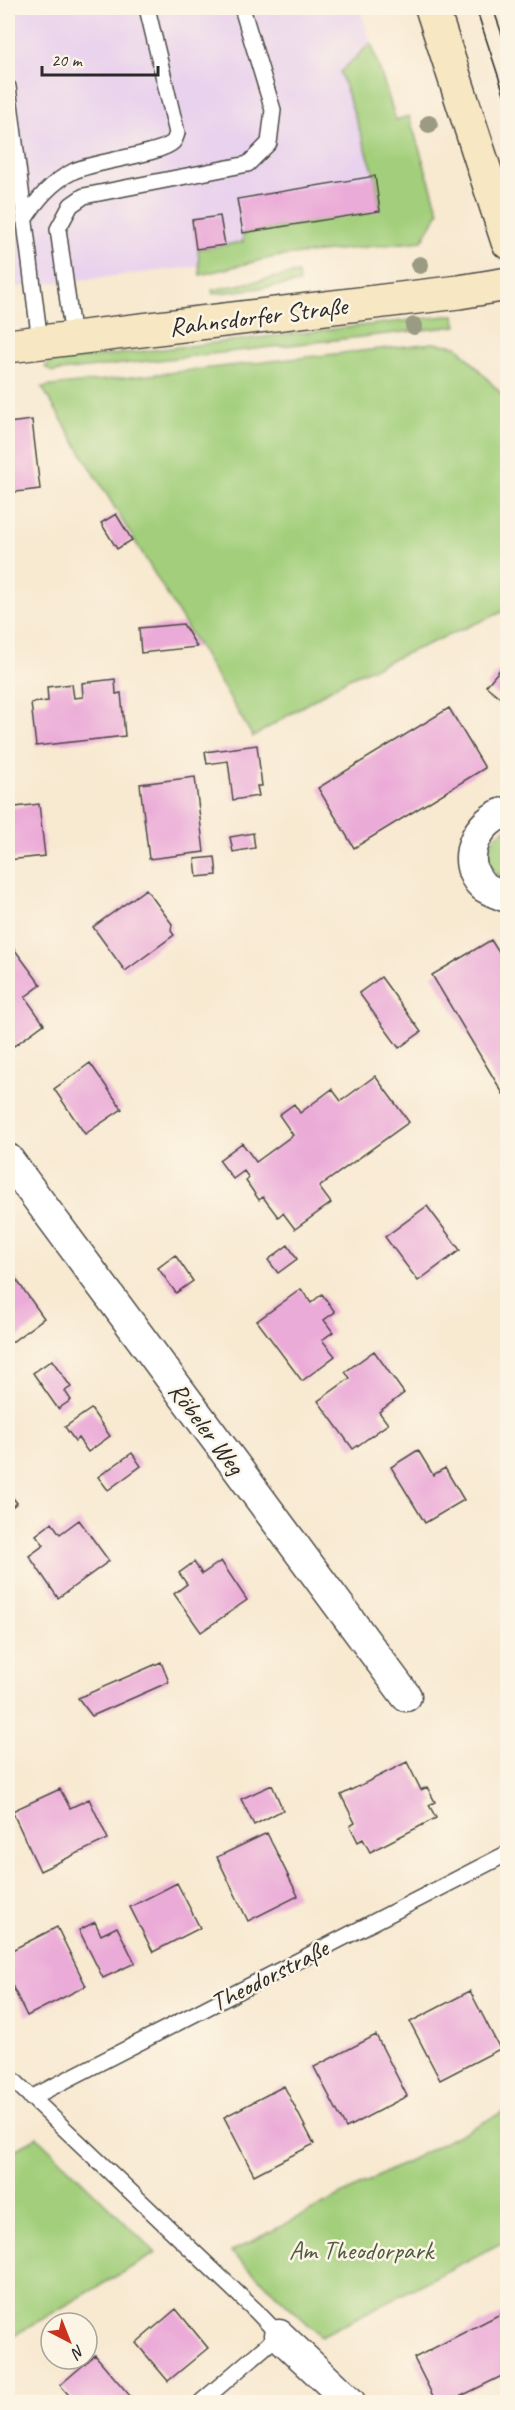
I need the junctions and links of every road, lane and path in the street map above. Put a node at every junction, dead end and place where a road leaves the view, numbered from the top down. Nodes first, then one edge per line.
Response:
1 (147, 8) edge
2 (242, 8) edge
3 (432, 8) edge
4 (8, 87) edge
5 (24, 220) junction
6 (507, 242) edge
7 (507, 284) edge
8 (73, 338) junction
9 (40, 342) junction
10 (8, 346) edge
11 (507, 812) edge
12 (507, 895) edge
13 (8, 1159) edge
14 (406, 1696) dead end
15 (507, 1853) edge
16 (8, 2075) edge
17 (31, 2098) junction
18 (279, 2335) junction
19 (201, 2403) edge
20 (350, 2403) edge

1 - 5 lane
2 - 8 lane
3 - 6 street
4 - 5 lane
5 - 9 lane
7 - 8 street, Rahnsdorfer Straße
8 - 9 street, Rahnsdorfer Straße
9 - 10 street, Rahnsdorfer Straße
11 - 12 street
13 - 14 street, Röbeler Weg
15 - 17 lane, Theodorstraße
16 - 17 lane
17 - 18 lane
18 - 19 lane
18 - 20 street

